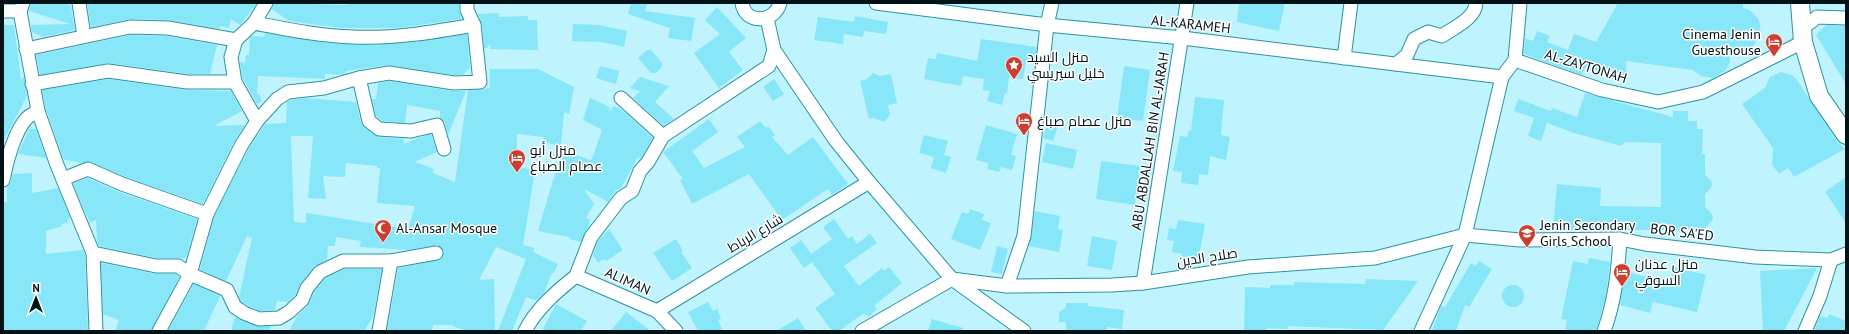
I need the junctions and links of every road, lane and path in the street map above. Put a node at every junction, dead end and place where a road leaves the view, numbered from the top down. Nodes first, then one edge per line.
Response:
1 (78, 3) edge
2 (266, 3) edge
3 (467, 3) edge
4 (742, 3) edge
5 (876, 3) edge
6 (1052, 3) edge
7 (1187, 3) edge
8 (1350, 3) edge
9 (1476, 3) edge
10 (1520, 3) edge
11 (1800, 3) edge
12 (782, 4) edge
13 (21, 7) edge
14 (3, 11) edge
15 (768, 18) junction
16 (1846, 18) edge
17 (254, 23) junction
18 (474, 25) junction
19 (1047, 25) junction
20 (1802, 35) junction
21 (84, 36) junction
22 (1182, 38) junction
23 (236, 40) junction
24 (26, 49) junction
25 (774, 50) junction
26 (1344, 58) junction
27 (1515, 60) junction
28 (1396, 64) junction
29 (1502, 77) junction
30 (359, 78) junction
31 (235, 82) junction
32 (32, 84) junction
33 (620, 98) dead end
34 (38, 111) junction
35 (257, 120) junction
36 (1846, 134) edge
37 (663, 136) junction
38 (444, 149) dead end
39 (63, 179) junction
40 (3, 180) edge
41 (869, 182) junction
42 (207, 214) junction
43 (1465, 235) junction
44 (1620, 239) junction
45 (436, 253) dead end
46 (93, 254) junction
47 (1846, 254) edge
48 (1831, 260) junction
49 (391, 261) junction
50 (190, 274) junction
51 (576, 276) junction
52 (952, 279) junction
53 (1143, 283) junction
54 (1007, 286) junction
55 (657, 311) junction
56 (96, 331) edge
57 (159, 331) edge
58 (379, 331) edge
59 (525, 331) edge
60 (676, 331) edge
61 (862, 331) edge
62 (1024, 331) edge
63 (1421, 331) edge
64 (1604, 331) edge
65 (1805, 331) edge

1 - 21 street
2 - 17 street
3 - 18 street
4 - 15 street
5 - 19 street, AL-KARAMEH
6 - 19 street
7 - 22 street, ABU ABDALLAH BIN AL-JARAH
8 - 26 street
9 - 28 street
10 - 27 street
11 - 20 main road
12 - 15 street
13 - 14 street
13 - 24 street
15 - 25 street
16 - 20 street, AL-ZAYTONAH
17 - 18 street
17 - 23 street
18 - 30 street
19 - 22 street, AL-KARAMEH
19 - 54 street
20 - 27 street, AL-ZAYTONAH
20 - 36 main road
21 - 23 street
21 - 24 street
22 - 26 street, AL-KARAMEH
22 - 53 street, ABU ABDALLAH BIN AL-JARAH
23 - 31 street
24 - 32 street
25 - 37 street
25 - 41 street
26 - 28 street, AL-KARAMEH
27 - 29 street
28 - 29 street, AL-KARAMEH
29 - 43 street
30 - 35 street
30 - 38 street
31 - 32 street
31 - 35 street
32 - 34 street
33 - 37 street
34 - 39 street
34 - 40 street
35 - 42 street
37 - 51 street
39 - 42 street
39 - 46 street
41 - 52 street
41 - 55 street, شارع الرباط
42 - 50 street
43 - 44 street, BOR SA'ED
43 - 53 street, صلاح الدين
43 - 63 street
44 - 48 street, BOR SA'ED
44 - 64 street
45 - 49 street
46 - 50 street
46 - 56 street
47 - 48 street, BOR SA'ED
48 - 65 street
49 - 50 street
49 - 58 street
50 - 57 street
51 - 55 street, ALIMAN
51 - 59 street
52 - 54 street, صلاح الدين
52 - 61 street
52 - 62 street
53 - 54 street, صلاح الدين
55 - 60 street, ALIMAN

